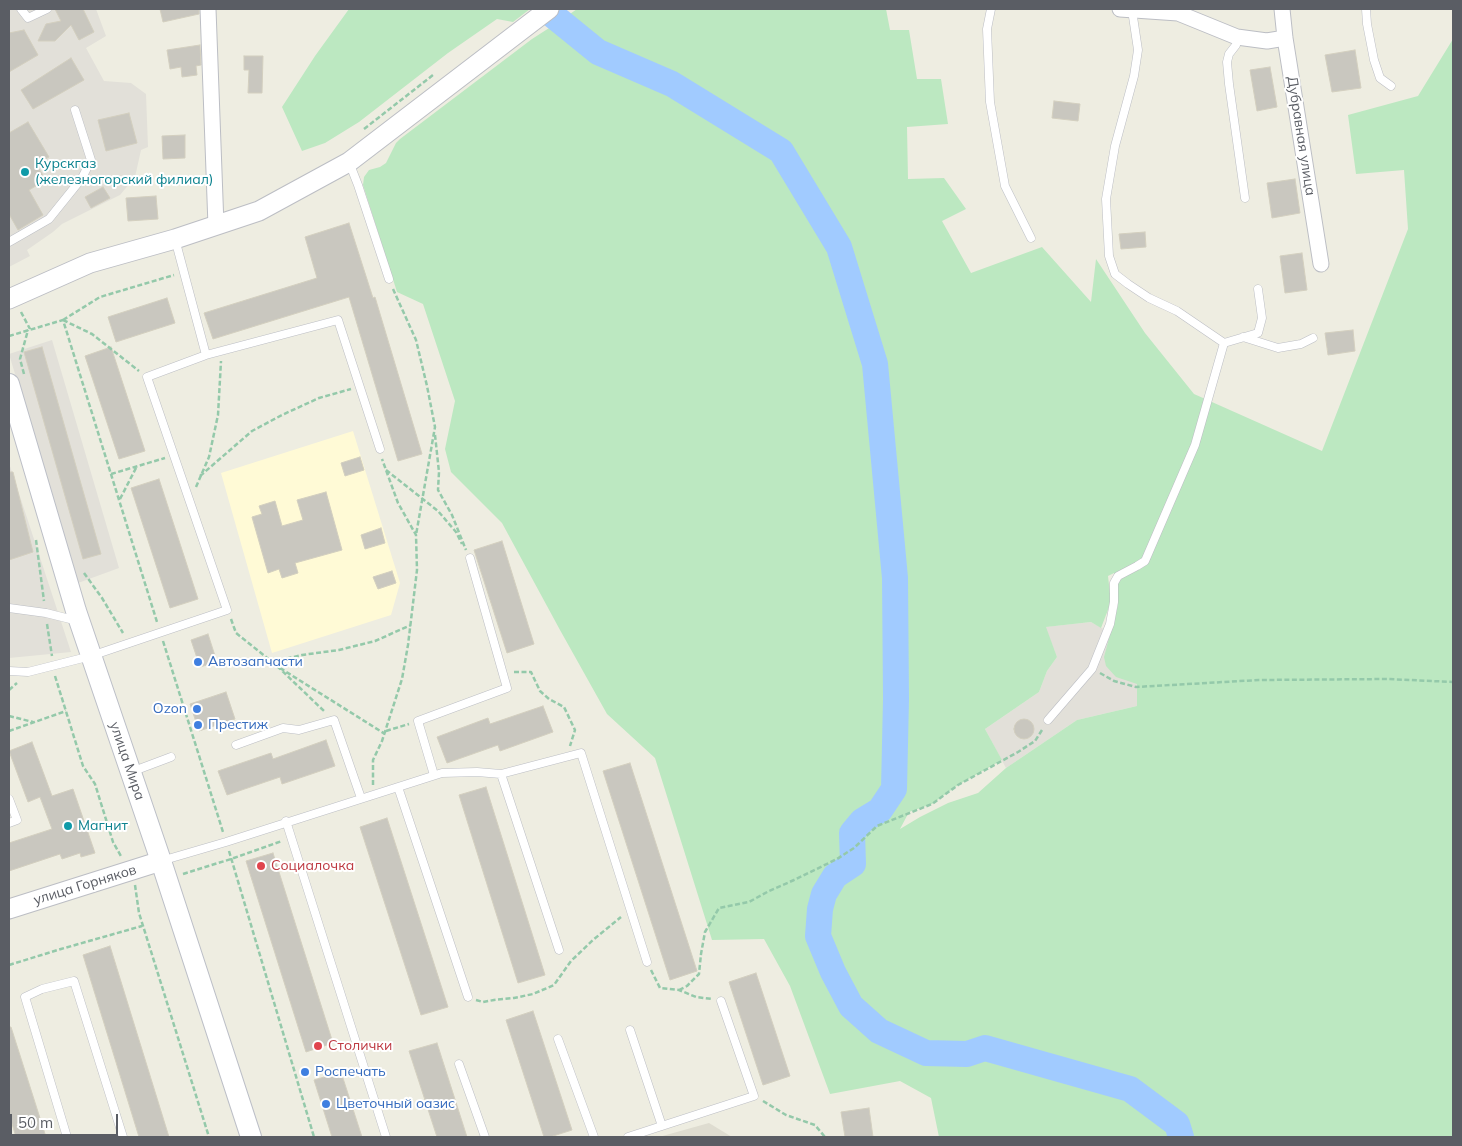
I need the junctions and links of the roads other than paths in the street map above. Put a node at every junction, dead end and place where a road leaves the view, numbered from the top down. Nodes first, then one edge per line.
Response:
1 (21, 9) edge
2 (47, 9) edge
3 (208, 9) edge
4 (549, 9) edge
5 (991, 9) edge
6 (1282, 9) edge
7 (1366, 9) edge
8 (1126, 10) edge
9 (1237, 37) junction
10 (1285, 38) junction
11 (1390, 86) dead end
12 (76, 110) dead end
13 (349, 162) junction
14 (1246, 198) dead end
15 (216, 226) junction
16 (1031, 238) dead end
17 (175, 239) junction
18 (9, 242) edge
19 (1321, 264) dead end
20 (389, 280) road end
21 (1258, 290) dead end
22 (9, 299) edge
23 (1243, 337) junction
24 (1313, 338) dead end
25 (1224, 343) junction
26 (206, 355) junction
27 (17, 381) edge
28 (380, 449) road end
29 (470, 558) road end
30 (9, 608) edge
31 (79, 621) junction
32 (91, 656) junction
33 (9, 671) edge
34 (1048, 720) road end
35 (236, 745) dead end
36 (171, 757) dead end
37 (131, 772) junction
38 (501, 774) junction
39 (434, 776) junction
40 (398, 787) junction
41 (361, 798) junction
42 (9, 800) edge
43 (9, 822) edge
44 (286, 822) junction
45 (162, 861) junction
46 (9, 909) edge
47 (559, 950) dead end
48 (647, 962) road end
49 (468, 997) road end
50 (721, 1001) road end
51 (630, 1030) dead end
52 (558, 1039) dead end
53 (459, 1064) dead end
54 (662, 1126) junction
55 (68, 1137) edge
56 (123, 1137) edge
57 (251, 1137) edge
58 (386, 1137) edge
59 (484, 1137) edge
60 (594, 1137) edge
61 (628, 1137) edge

1 - 2 lane
3 - 15 street
4 - 13 street
5 - 16 lane
6 - 10 street, Дубравная улица
7 - 11 lane
8 - 9 street
8 - 25 lane
9 - 10 street
9 - 14 lane
10 - 19 street, Дубравная улица
12 - 18 lane
13 - 15 street
13 - 20 lane
15 - 17 street
17 - 22 street
17 - 26 lane
21 - 23 lane
23 - 24 lane
23 - 25 lane
25 - 34 lane
26 - 28 lane
26 - 32 lane
27 - 31 main road, улица Мира
29 - 39 lane
30 - 31 lane
31 - 32 main road, улица Мира
32 - 33 lane
32 - 37 main road, улица Мира
35 - 41 lane
36 - 37 lane
37 - 45 main road, улица Мира
38 - 39 lane
38 - 47 lane
38 - 48 lane
39 - 40 lane
40 - 41 lane
40 - 49 lane
41 - 44 lane
42 - 43 lane
44 - 45 lane
44 - 58 lane
45 - 46 street, улица Горняков
45 - 57 main road, улица Мира
50 - 54 lane
51 - 54 lane
52 - 60 lane
53 - 59 lane
54 - 61 lane
55 - 56 lane

